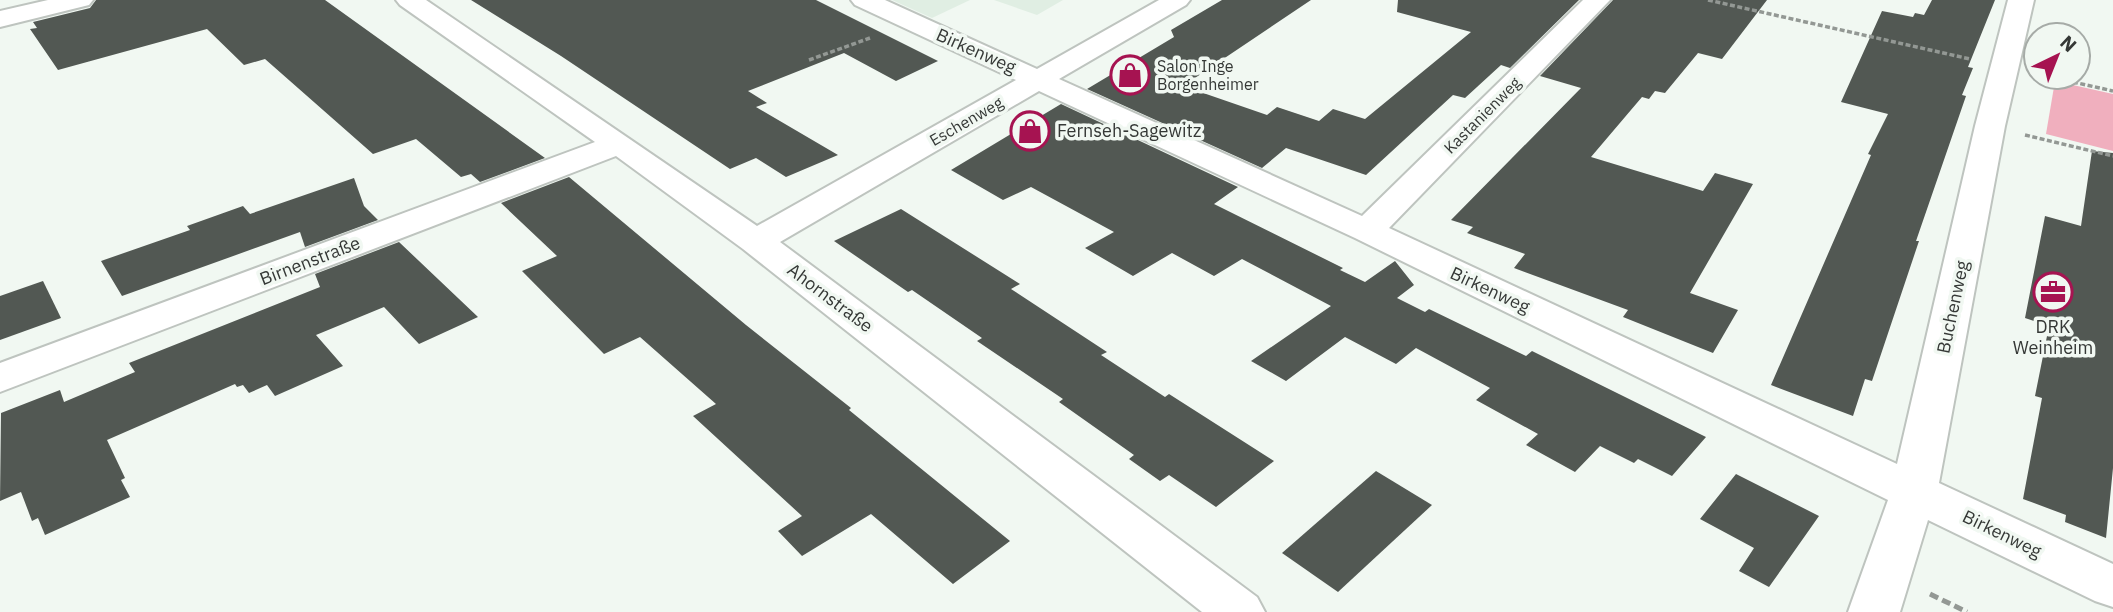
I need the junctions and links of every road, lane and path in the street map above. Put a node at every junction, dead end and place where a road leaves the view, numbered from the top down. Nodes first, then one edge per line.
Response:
1 (80, 0) edge
2 (409, 0) edge
3 (864, 0) edge
4 (1177, 0) edge
5 (1597, 0) edge
6 (1708, 0) edge
7 (2021, 0) edge
8 (0, 19) edge
9 (914, 23) junction
10 (809, 60) dead end
11 (2004, 67) junction
12 (1039, 79) junction
13 (2092, 86) edge
14 (2113, 91) edge
15 (1990, 126) junction
16 (619, 144) junction
17 (2113, 156) edge
18 (1367, 231) junction
19 (756, 241) junction
20 (0, 378) edge
21 (1914, 491) junction
22 (2113, 587) edge
23 (1239, 612) edge
24 (1874, 612) edge

1 - 8 street
2 - 16 street, Ahornstraße
3 - 9 street, Birkenweg
4 - 12 street, Eschenweg
5 - 18 street, Kastanienweg
6 - 11 path
7 - 11 street, Buchenweg
9 - 10 path
9 - 12 street, Birkenweg
11 - 15 street, Buchenweg
12 - 18 street, Birkenweg
12 - 19 street, Eschenweg
13 - 14 path
15 - 17 path
15 - 21 street, Buchenweg
16 - 19 street, Ahornstraße
16 - 20 street, Birnenstraße
18 - 21 street, Birkenweg
19 - 23 street, Ahornstraße
21 - 22 street, Birkenweg
21 - 24 street, Buchenweg

